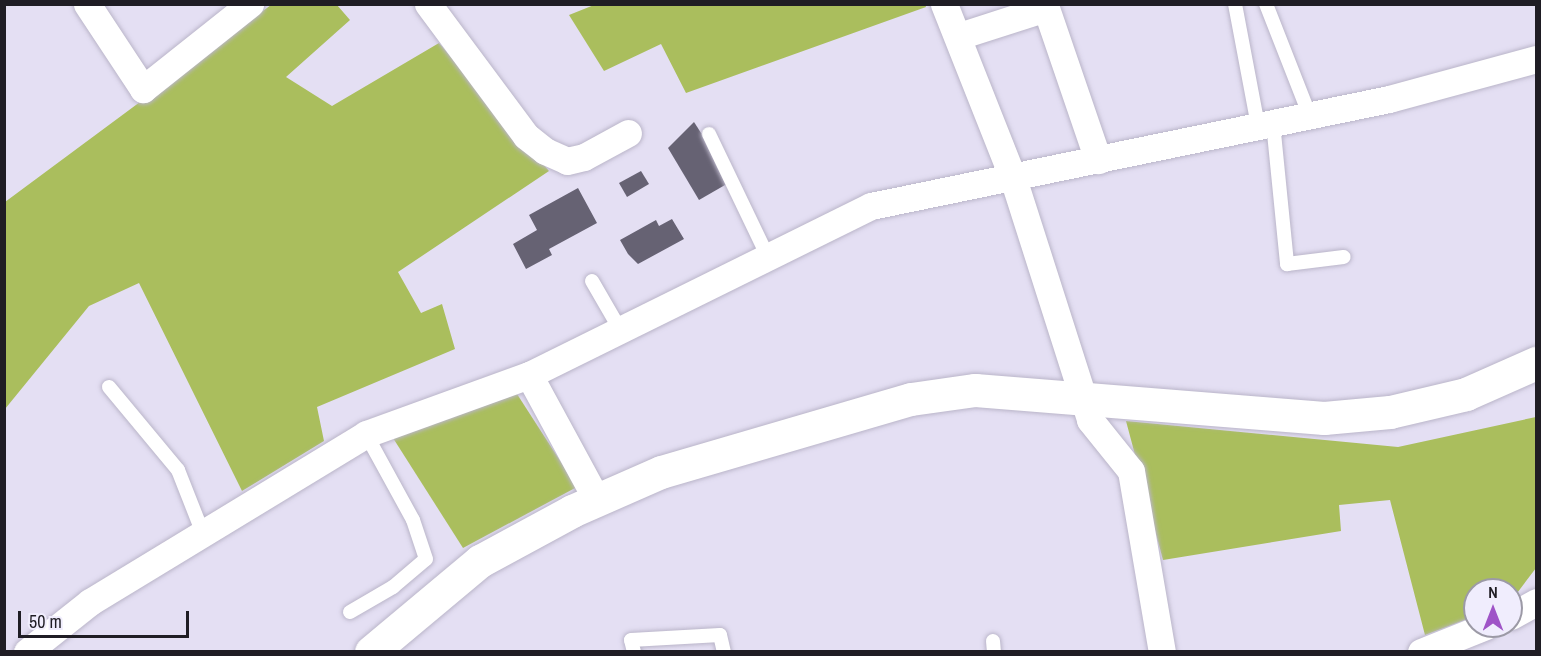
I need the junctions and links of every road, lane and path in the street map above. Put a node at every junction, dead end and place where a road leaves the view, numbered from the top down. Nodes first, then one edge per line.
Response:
1 (87, 4) edge
2 (250, 4) edge
3 (428, 4) edge
4 (944, 4) edge
5 (1235, 4) edge
6 (1266, 4) edge
7 (959, 36) junction
8 (1536, 59) edge
9 (1310, 116) junction
10 (1266, 125) junction
11 (628, 133) dead end
12 (709, 134) dead end
13 (1098, 160) junction
14 (1013, 178) junction
15 (768, 257) junction
16 (1344, 258) dead end
17 (592, 281) dead end
18 (621, 331) junction
19 (1536, 363) edge
20 (529, 375) junction
21 (109, 387) dead end
22 (1082, 395) junction
23 (366, 434) junction
24 (597, 500) junction
25 (204, 536) junction
26 (350, 612) dead end
27 (1463, 635) edge
28 (27, 651) edge
29 (371, 651) edge
30 (634, 651) edge
31 (724, 651) edge
32 (1162, 651) edge
33 (1421, 651) edge

1 - 2 street
3 - 11 street
4 - 7 street
5 - 10 lane
6 - 9 lane
7 - 13 street
7 - 14 street
8 - 9 street
9 - 10 street
10 - 13 street
10 - 16 lane
12 - 15 lane
13 - 14 street
14 - 15 street
14 - 22 street
15 - 18 street
17 - 18 lane
18 - 20 street
19 - 22 street
20 - 23 street
20 - 24 street
21 - 25 lane
22 - 24 street
22 - 32 street
23 - 25 street
23 - 26 lane
24 - 29 street
25 - 28 street
27 - 33 street
30 - 31 lane

